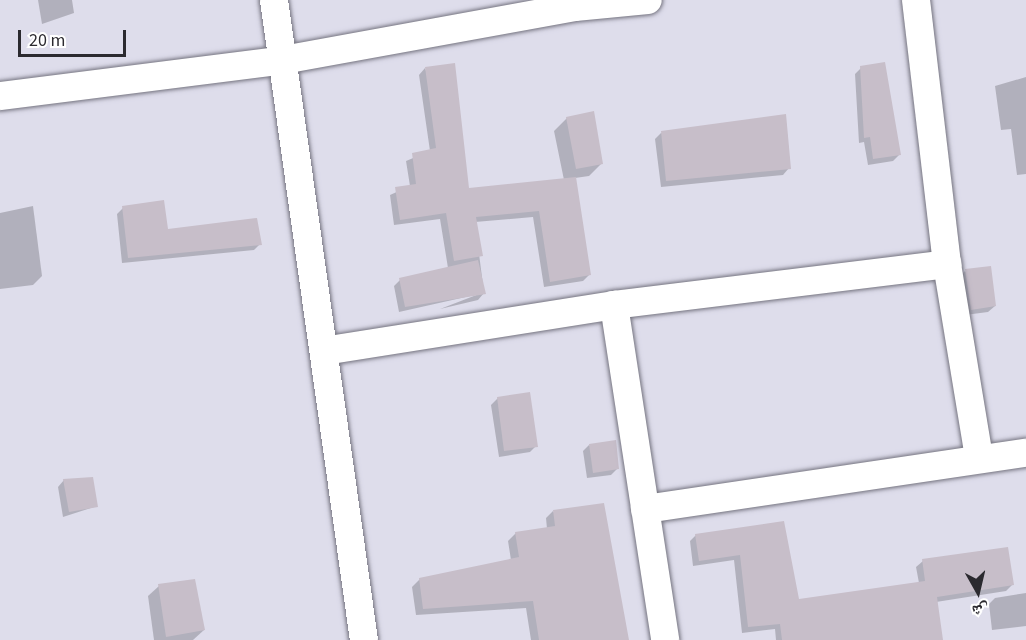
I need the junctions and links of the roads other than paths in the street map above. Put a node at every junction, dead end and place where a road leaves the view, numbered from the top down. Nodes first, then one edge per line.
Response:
1 (274, 0) edge
2 (648, 0) edge
3 (916, 0) edge
4 (586, 3) edge
5 (283, 60) junction
6 (0, 96) edge
7 (947, 264) junction
8 (614, 305) junction
9 (324, 351) junction
10 (1026, 453) edge
11 (979, 457) junction
12 (645, 509) junction
13 (364, 640) edge
14 (665, 640) edge

1 - 5 street
2 - 4 street
3 - 7 street
4 - 5 street
5 - 6 street
5 - 9 street
7 - 8 street
7 - 11 street
8 - 9 street
8 - 12 street
9 - 13 street
10 - 11 street
11 - 12 street
12 - 14 street

